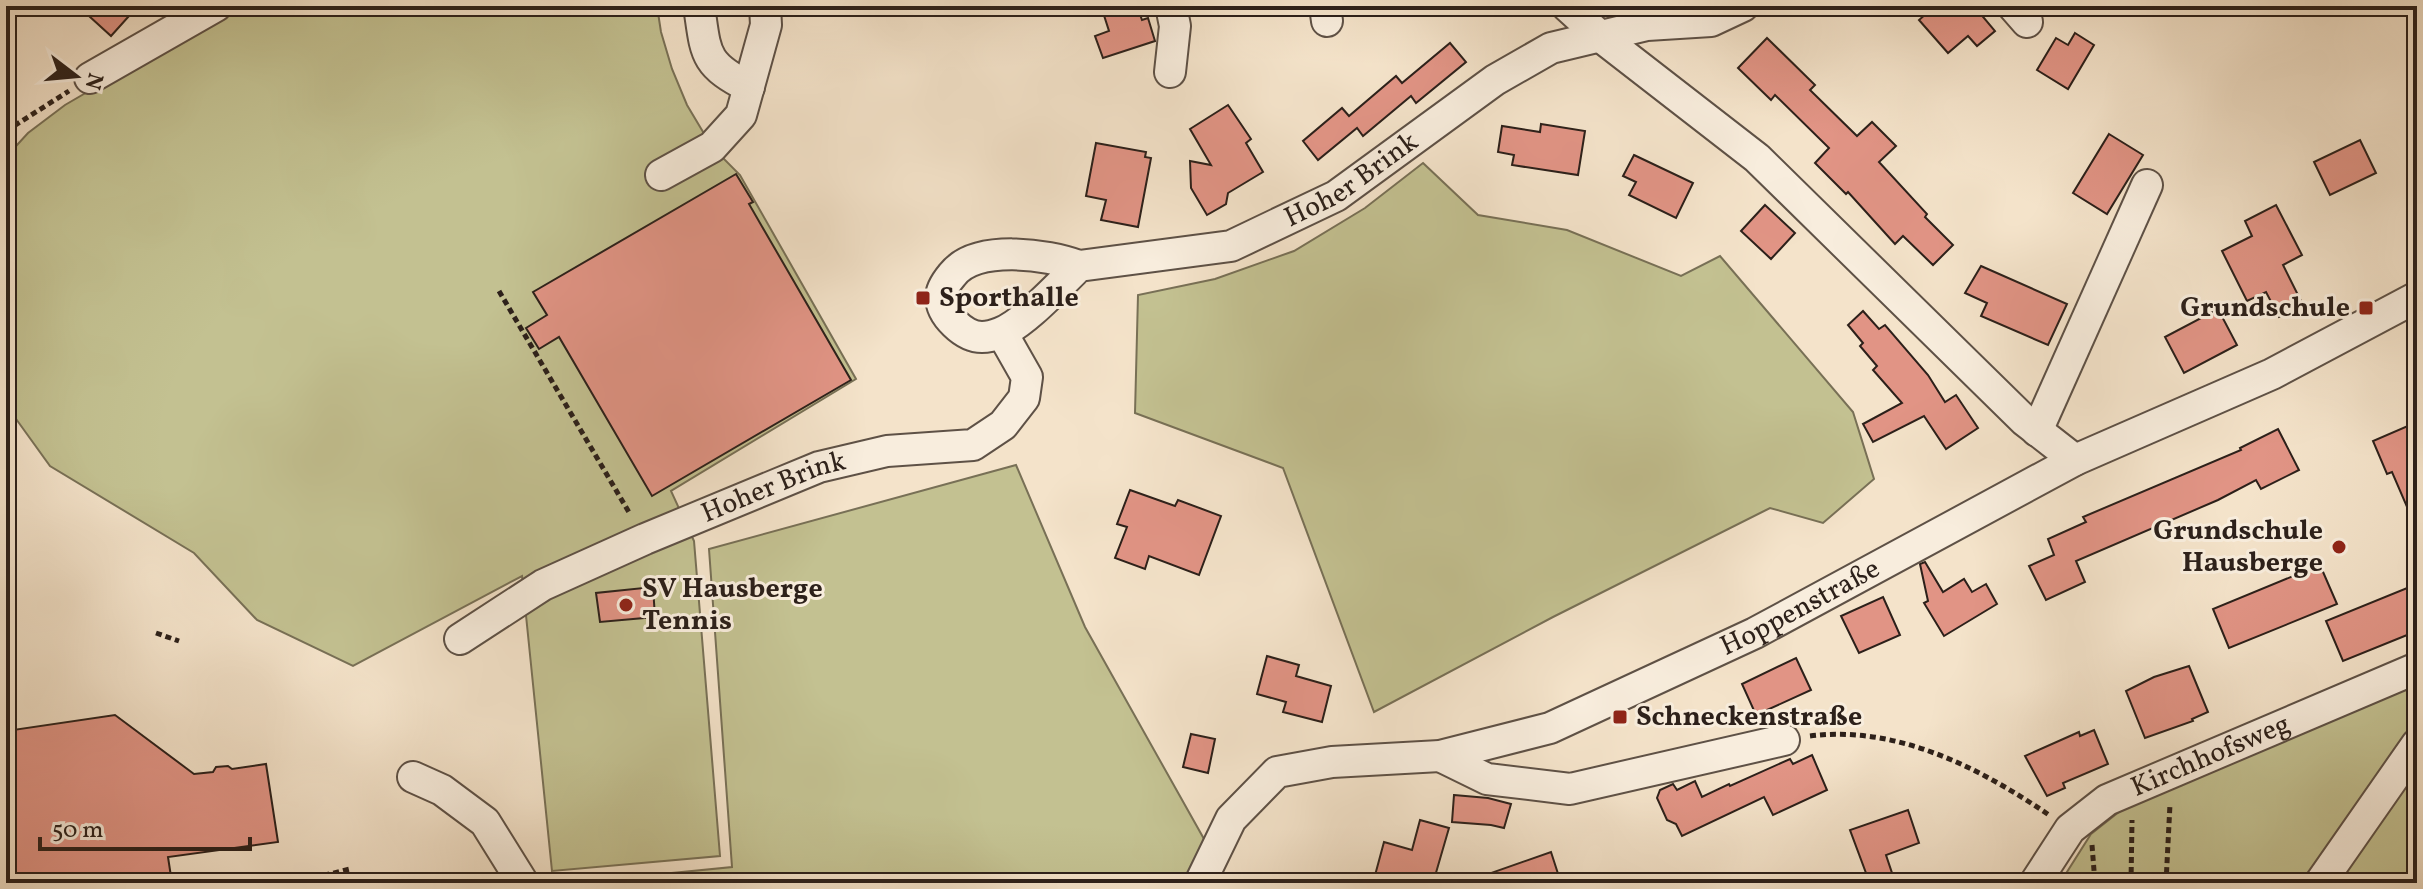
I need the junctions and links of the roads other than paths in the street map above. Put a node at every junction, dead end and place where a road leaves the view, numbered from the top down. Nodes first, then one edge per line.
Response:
1 (216, 6) edge
2 (699, 6) edge
3 (765, 6) edge
4 (1171, 6) edge
5 (1567, 6) edge
6 (1743, 6) edge
7 (1601, 37) junction
8 (1170, 72) dead end
9 (90, 78) road end
10 (749, 87) junction
11 (661, 175) dead end
12 (2147, 185) dead end
13 (1079, 266) junction
14 (2417, 297) edge
15 (1002, 333) junction
16 (2037, 431) junction
17 (2075, 460) junction
18 (460, 639) dead end
19 (2417, 668) edge
20 (1784, 740) road end
21 (2417, 744) edge
22 (1440, 756) junction
23 (413, 777) dead end
24 (523, 883) edge
25 (1200, 883) edge
26 (2035, 883) edge
27 (2320, 883) edge

1 - 9 street
2 - 10 street
3 - 10 street
4 - 8 street
5 - 7 street
6 - 7 street, Hoher Brink
7 - 13 street, Hoher Brink
7 - 16 street
10 - 11 street
12 - 16 street
13 - 15 street
13 - 15 street, Hoher Brink
14 - 17 street, Hoppenstraße
15 - 18 street, Hoher Brink
16 - 17 street
17 - 22 street, Hoppenstraße
19 - 26 street, Kirchhofsweg
20 - 22 street
21 - 27 street
22 - 25 street, Hoppenstraße
23 - 24 street

